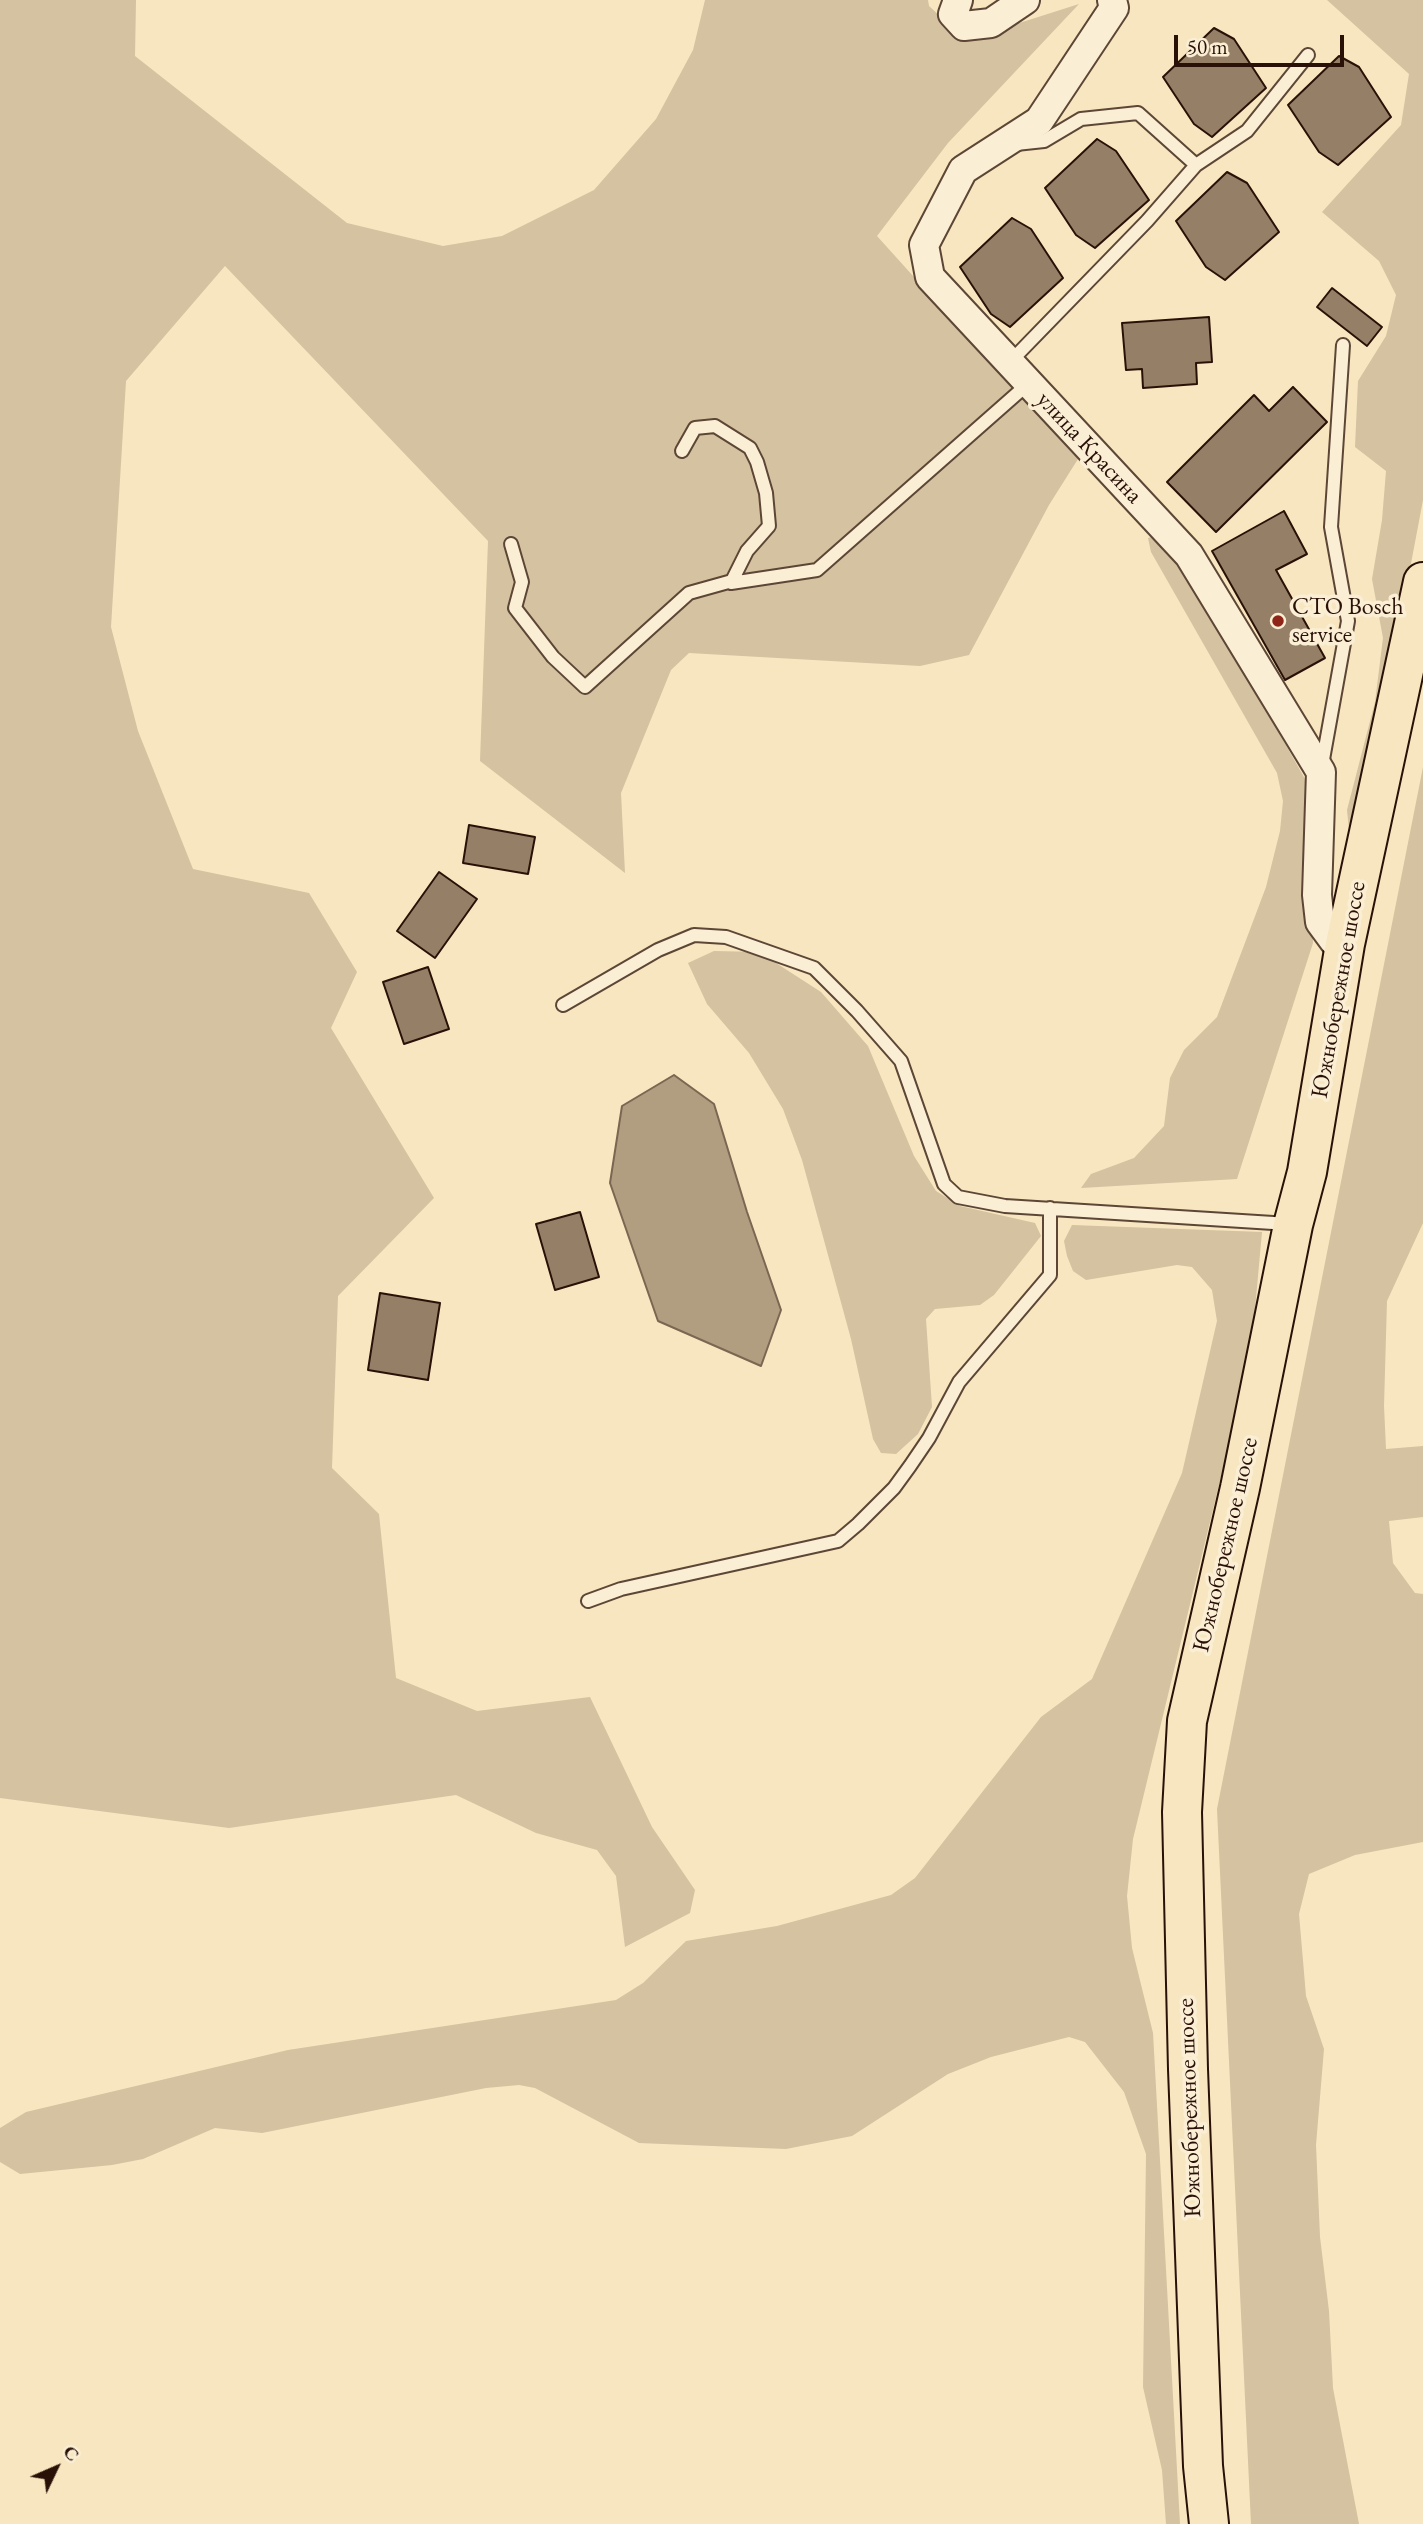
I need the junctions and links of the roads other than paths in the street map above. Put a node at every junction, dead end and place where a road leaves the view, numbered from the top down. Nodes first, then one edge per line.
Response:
1 (958, 0) edge
2 (1025, 0) edge
3 (1112, 0) edge
4 (1308, 55) dead end
5 (1000, 146) junction
6 (1196, 165) junction
7 (1343, 345) dead end
8 (1009, 362) junction
9 (1029, 383) junction
10 (682, 451) dead end
11 (511, 544) dead end
12 (732, 581) junction
13 (1423, 582) edge
14 (1423, 691) edge
15 (1321, 772) junction
16 (1358, 950) junction
17 (563, 1005) dead end
18 (1050, 1208) junction
19 (1293, 1224) junction
20 (1250, 1492) junction
21 (588, 1601) dead end
22 (1209, 2524) edge
23 (1230, 2524) edge

1 - 2 street
3 - 5 street, улица Красина
4 - 6 lane
5 - 6 lane
5 - 8 street, улица Красина
6 - 8 lane
7 - 15 lane
8 - 9 street, улица Красина
9 - 12 lane
9 - 15 street, улица Красина
10 - 12 lane
11 - 12 lane
13 - 16 highway, Южнобережное шоссе
14 - 16 highway, Южнобережное шоссе
15 - 16 street
16 - 19 highway, Южнобережное шоссе
16 - 20 highway, Южнобережное шоссе
17 - 18 lane
18 - 19 lane
18 - 21 lane
19 - 20 highway, Южнобережное шоссе
20 - 22 highway, Южнобережное шоссе
20 - 23 highway, Южнобережное шоссе

